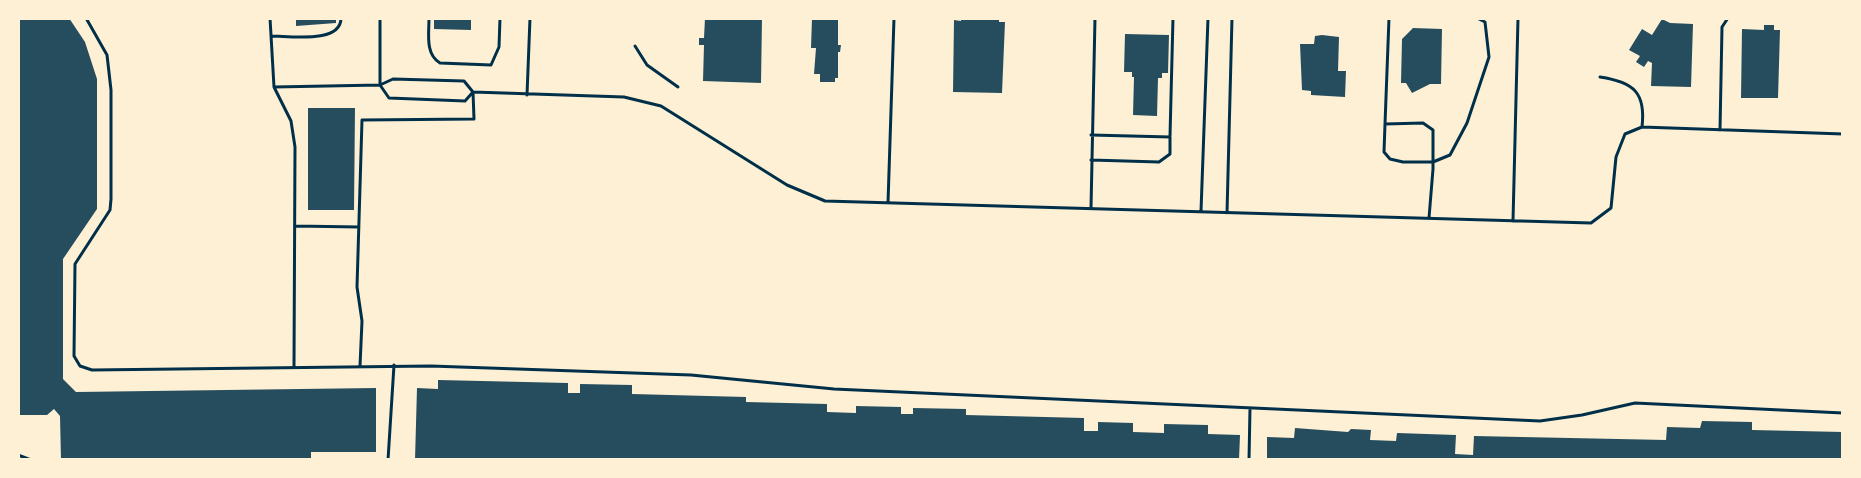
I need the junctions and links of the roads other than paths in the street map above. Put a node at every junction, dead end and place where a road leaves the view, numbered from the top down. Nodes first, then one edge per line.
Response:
1 (86, 18) edge
2 (270, 18) edge
3 (341, 18) edge
4 (380, 18) edge
5 (429, 18) edge
6 (500, 18) edge
7 (530, 18) edge
8 (894, 18) edge
9 (1095, 18) edge
10 (1173, 18) edge
11 (1208, 18) edge
12 (1232, 18) edge
13 (1389, 18) edge
14 (1477, 18) edge
15 (1518, 18) edge
16 (1728, 18) edge
17 (271, 36) junction
18 (635, 46) dead end
19 (1600, 77) dead end
20 (380, 85) junction
21 (274, 87) junction
22 (678, 87) dead end
23 (473, 92) junction
24 (527, 95) junction
25 (1385, 124) junction
26 (1642, 127) junction
27 (1720, 130) junction
28 (1843, 134) edge
29 (1092, 135) junction
30 (1170, 137) junction
31 (1091, 160) junction
32 (1433, 162) junction
33 (888, 203) junction
34 (1091, 208) junction
35 (1201, 212) junction
36 (1227, 213) junction
37 (1429, 218) junction
38 (1513, 221) junction
39 (295, 226) junction
40 (359, 227) junction
41 (394, 365) junction
42 (360, 366) junction
43 (294, 367) junction
44 (1250, 408) junction
45 (1843, 413) edge
46 (18, 455) edge
47 (31, 460) edge
48 (388, 460) edge
49 (1249, 460) edge

1 - 43 lane
2 - 17 lane
3 - 17 lane
4 - 20 lane
5 - 6 lane
7 - 24 lane
8 - 33 lane
9 - 29 lane
10 - 30 lane
11 - 35 lane
12 - 36 lane
13 - 25 lane
14 - 32 lane
15 - 38 lane
16 - 27 lane
17 - 21 lane
18 - 22 lane
19 - 26 lane
20 - 21 lane
20 - 23 lane
20 - 23 lane
21 - 39 lane
23 - 24 lane
23 - 40 lane
24 - 33 lane
25 - 32 lane
25 - 32 lane
26 - 27 lane
26 - 38 lane
27 - 28 lane
29 - 30 lane
29 - 31 lane
30 - 31 lane
31 - 34 lane
32 - 37 lane
33 - 34 lane
34 - 35 lane
35 - 36 lane
36 - 37 lane
37 - 38 lane
39 - 40 lane
39 - 43 lane
40 - 42 lane
41 - 42 lane
41 - 44 lane
41 - 48 lane
42 - 43 lane
44 - 45 lane
44 - 49 lane
46 - 47 lane

